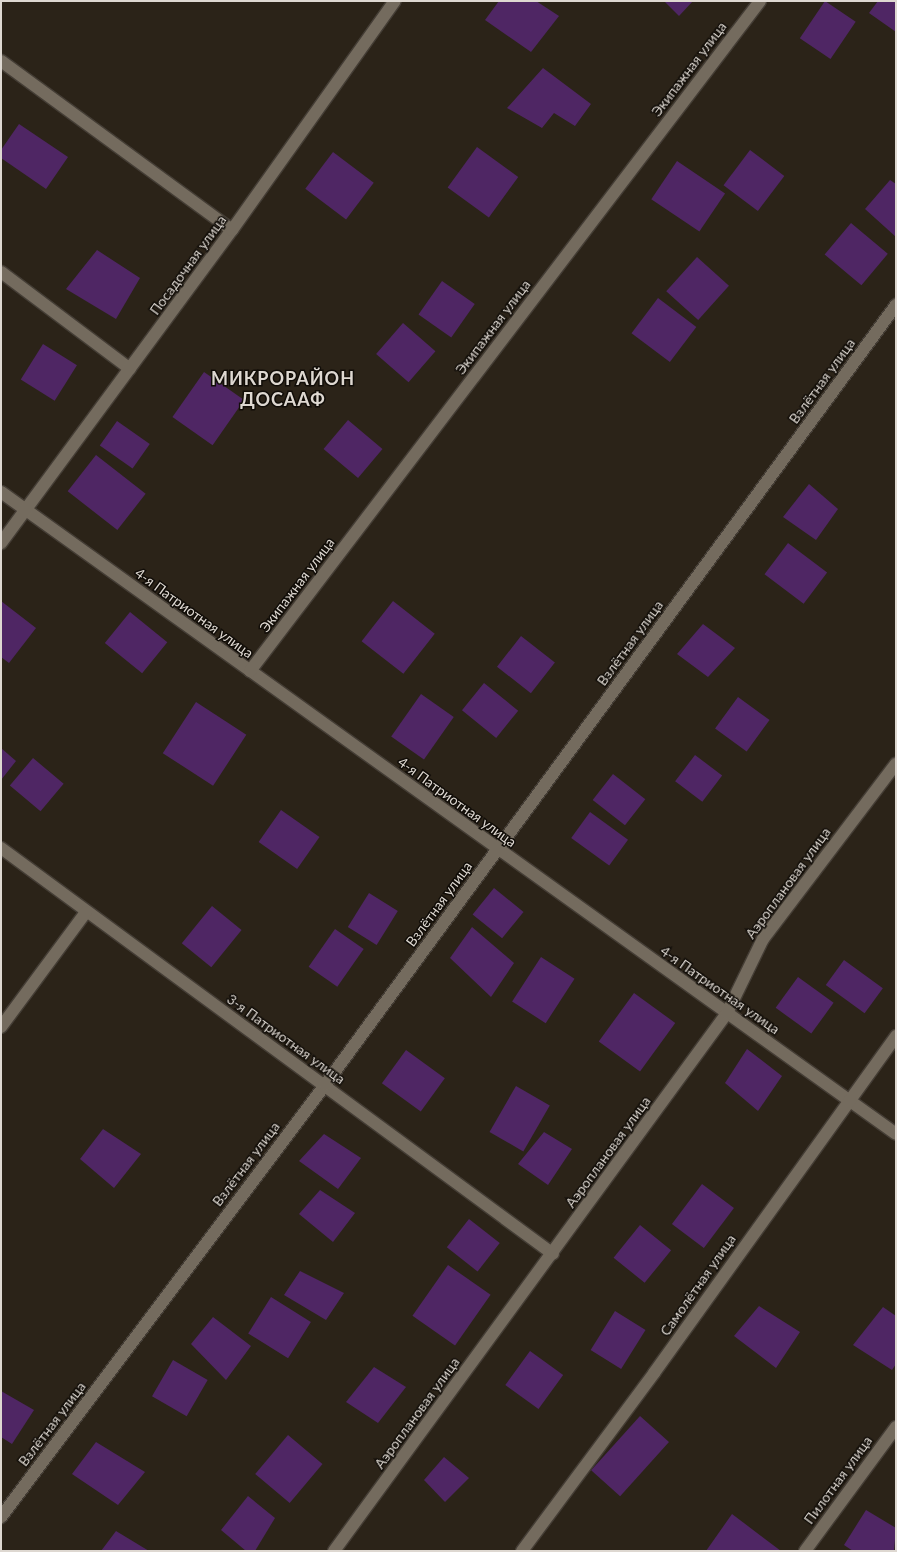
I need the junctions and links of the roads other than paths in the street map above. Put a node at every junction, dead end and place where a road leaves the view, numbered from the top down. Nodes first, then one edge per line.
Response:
1 (395, 1) edge
2 (760, 1) edge
3 (1, 61) edge
4 (232, 230) junction
5 (1, 272) edge
6 (896, 305) edge
7 (130, 369) junction
8 (1, 492) edge
9 (25, 510) junction
10 (1, 543) edge
11 (250, 671) junction
12 (896, 764) edge
13 (1, 848) edge
14 (497, 850) junction
15 (86, 912) junction
16 (727, 1013) junction
17 (1, 1027) edge
18 (896, 1036) edge
19 (325, 1085) junction
20 (848, 1100) junction
21 (896, 1134) edge
22 (553, 1254) junction
23 (896, 1427) edge
24 (1, 1517) edge
25 (334, 1551) edge
26 (522, 1551) edge
27 (805, 1551) edge

1 - 4 street, Посадочная улица
2 - 11 street, Экипажная улица
3 - 4 street
4 - 7 street, Посадочная улица
5 - 7 street
6 - 14 street, Взлётная улица
7 - 9 street, Посадочная улица
8 - 9 street, 4-я Патриотная улица
9 - 10 street, Посадочная улица
9 - 11 street, 4-я Патриотная улица
11 - 14 street, 4-я Патриотная улица
12 - 16 street, Аэроплановая улица
13 - 15 street, 3-я Патриотная улица
14 - 16 street, 4-я Патриотная улица
14 - 19 street, Взлётная улица
15 - 17 street
15 - 19 street, 3-я Патриотная улица
16 - 20 street, 4-я Патриотная улица
16 - 22 street, Аэроплановая улица
18 - 20 street, Самолётная улица
19 - 22 street, 3-я Патриотная улица
19 - 24 street, Взлётная улица
20 - 21 street, 4-я Патриотная улица
20 - 26 street, Самолётная улица
22 - 25 street, Аэроплановая улица
23 - 27 street, Пилотная улица

